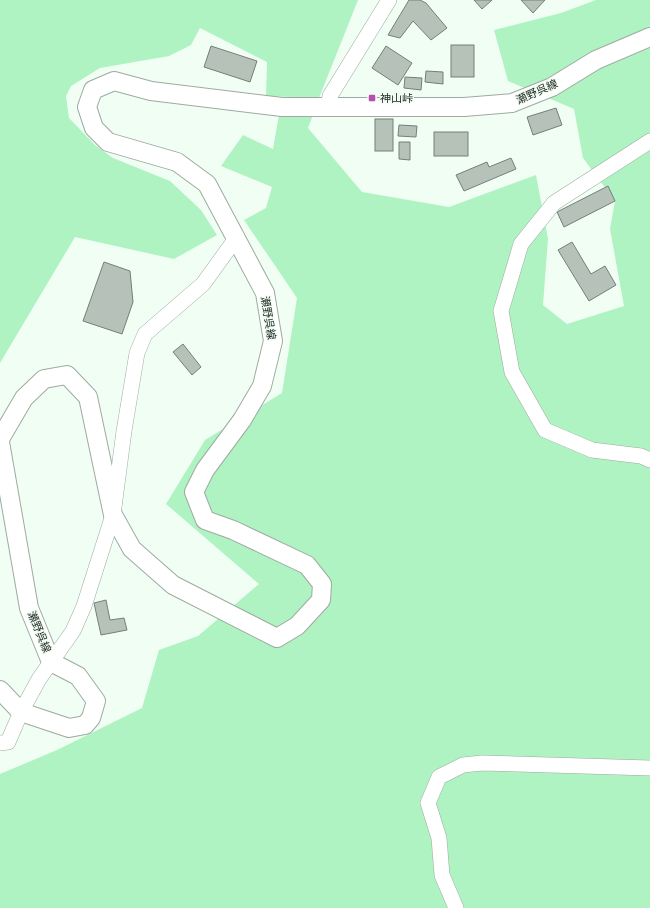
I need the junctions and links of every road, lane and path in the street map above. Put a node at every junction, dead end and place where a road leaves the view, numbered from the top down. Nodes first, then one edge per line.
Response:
1 (389, 0) edge
2 (650, 37) edge
3 (328, 107) junction
4 (650, 140) edge
5 (237, 237) junction
6 (0, 440) edge
7 (650, 460) edge
8 (113, 515) junction
9 (51, 662) junction
10 (0, 690) edge
11 (21, 712) junction
12 (0, 743) edge
13 (650, 768) edge
14 (456, 908) edge

1 - 3 street
2 - 3 main road, 瀬野呉線
3 - 5 main road, 瀬野呉線
4 - 7 street
5 - 8 street
5 - 8 main road, 瀬野呉線
6 - 8 main road, 瀬野呉線
6 - 9 main road, 瀬野呉線
8 - 9 street
9 - 11 street
9 - 11 main road, 瀬野呉線
10 - 11 main road, 瀬野呉線
11 - 12 street
13 - 14 street

